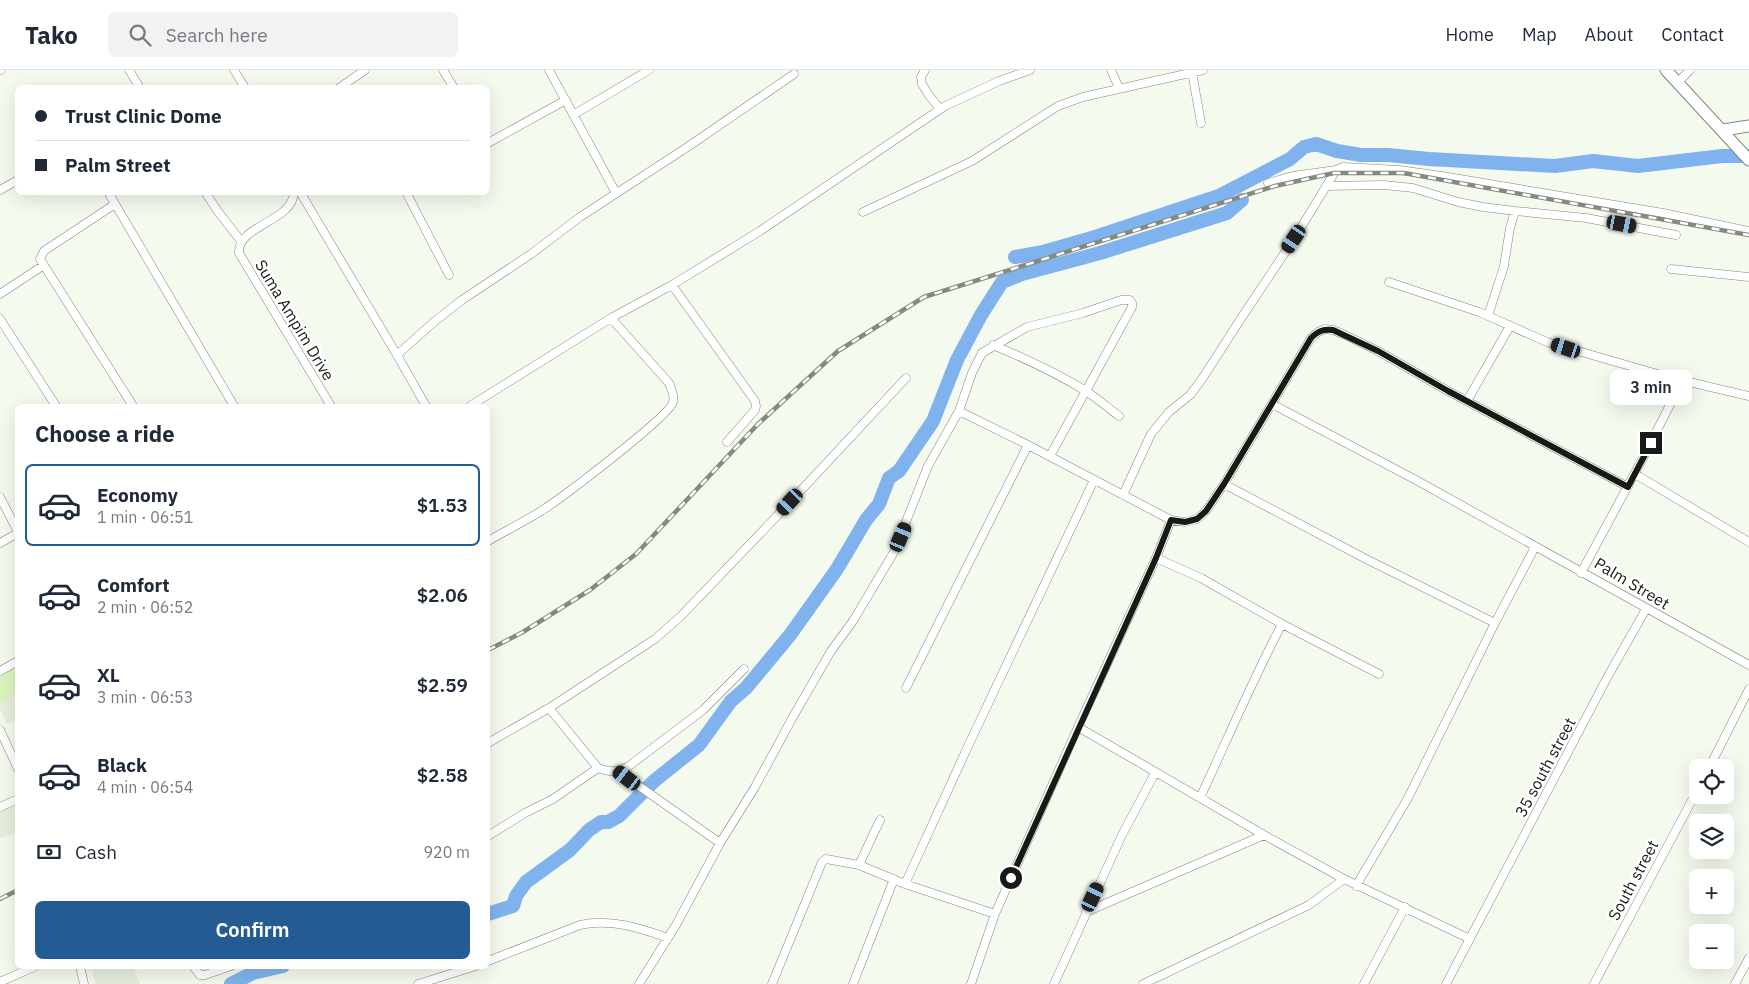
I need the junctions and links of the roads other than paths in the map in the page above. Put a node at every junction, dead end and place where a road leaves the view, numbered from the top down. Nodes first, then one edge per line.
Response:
1 (129, 70) edge
2 (234, 70) edge
3 (364, 70) edge
4 (443, 70) edge
5 (549, 70) edge
6 (649, 70) edge
7 (925, 70) edge
8 (1030, 70) edge
9 (1111, 70) edge
10 (1203, 70) edge
11 (1666, 70) edge
12 (1690, 70) edge
13 (1192, 72) junction
14 (794, 74) dead end
15 (1678, 82) junction
16 (138, 85) edge
17 (243, 85) edge
18 (345, 85) edge
19 (452, 85) edge
20 (1119, 88) junction
21 (566, 100) junction
22 (940, 109) junction
23 (573, 115) junction
24 (1202, 123) dead end
25 (1749, 126) edge
26 (1723, 130) junction
27 (490, 140) edge
28 (1749, 160) edge
29 (1336, 170) junction
30 (15, 182) edge
31 (1268, 183) dead end
32 (1326, 186) junction
33 (0, 190) edge
34 (616, 193) junction
35 (110, 195) edge
36 (208, 195) edge
37 (294, 195) edge
38 (302, 195) edge
39 (408, 195) edge
40 (115, 204) junction
41 (1515, 211) junction
42 (863, 212) dead end
43 (1749, 231) edge
44 (1676, 235) dead end
45 (240, 244) junction
46 (44, 265) junction
47 (1671, 269) dead end
48 (449, 275) dead end
49 (1749, 277) edge
50 (1388, 282) dead end
51 (672, 285) junction
52 (0, 294) edge
53 (1488, 316) junction
54 (611, 318) junction
55 (0, 319) edge
56 (1510, 326) junction
57 (993, 345) junction
58 (398, 354) junction
59 (906, 378) dead end
60 (1682, 381) junction
61 (1086, 391) junction
62 (1749, 396) edge
63 (1466, 401) junction
64 (55, 404) edge
65 (132, 404) edge
66 (233, 404) edge
67 (330, 404) edge
68 (425, 404) edge
69 (473, 404) edge
70 (1272, 404) junction
71 (959, 411) junction
72 (1118, 416) dead end
73 (727, 442) dead end
74 (1028, 444) junction
75 (1050, 456) junction
76 (1635, 474) junction
77 (1094, 480) junction
78 (1224, 484) junction
79 (1628, 487) junction
80 (1123, 495) junction
81 (0, 497) edge
82 (1171, 520) junction
83 (15, 527) edge
84 (15, 535) edge
85 (490, 540) edge
86 (1749, 542) edge
87 (0, 543) edge
88 (1535, 547) junction
89 (1156, 558) junction
90 (1581, 572) junction
91 (1646, 608) junction
92 (1495, 623) junction
93 (1282, 624) junction
94 (15, 663) edge
95 (1749, 665) edge
96 (744, 668) dead end
97 (0, 671) edge
98 (1379, 674) dead end
99 (906, 688) dead end
100 (1749, 689) edge
101 (549, 708) junction
102 (1078, 727) junction
103 (0, 730) edge
104 (490, 742) edge
105 (1714, 759) edge
106 (15, 762) edge
107 (598, 768) junction
108 (618, 772) junction
109 (1155, 773) junction
110 (1200, 798) junction
111 (15, 800) edge
112 (1690, 804) edge
113 (0, 807) edge
114 (880, 820) dead end
115 (490, 835) edge
116 (1264, 835) junction
117 (720, 843) junction
118 (859, 864) junction
119 (894, 879) junction
120 (1344, 879) junction
121 (905, 884) junction
122 (1356, 886) junction
123 (1405, 907) junction
124 (1086, 912) junction
125 (995, 914) junction
126 (668, 938) junction
127 (1470, 938) junction
128 (1749, 958) edge
129 (490, 961) edge
130 (29, 969) edge
131 (81, 969) edge
132 (196, 969) edge
133 (222, 969) edge
134 (466, 969) edge
135 (0, 982) edge
136 (84, 984) edge
137 (418, 984) edge
138 (639, 984) edge
139 (772, 984) edge
140 (853, 984) edge
141 (971, 984) edge
142 (1054, 984) edge
143 (1143, 984) edge
144 (1364, 984) edge
145 (1446, 984) edge
146 (1594, 984) edge
147 (1735, 984) edge

1 - 16 street
2 - 17 street
3 - 18 street
4 - 19 street
5 - 21 street
6 - 23 street
7 - 22 street
8 - 22 street
9 - 20 street
10 - 13 street
11 - 15 main road
12 - 15 street
13 - 20 street
13 - 24 street
14 - 34 street
15 - 26 main road
20 - 42 street
21 - 23 street
21 - 27 street
22 - 51 street
23 - 34 street
25 - 26 main road
26 - 28 main road
29 - 31 street
29 - 32 street
29 - 43 street
30 - 33 street
32 - 41 street
32 - 80 street
34 - 58 street
35 - 40 street
36 - 45 street, Suma Ampim Drive
37 - 45 street
38 - 58 street
39 - 48 street
40 - 46 street
40 - 66 street
41 - 44 street
41 - 53 street
45 - 67 street, Suma Ampim Drive
46 - 52 street
46 - 65 street
47 - 49 street
50 - 53 street
51 - 54 street
51 - 73 street
53 - 56 street
54 - 69 street
54 - 85 street
55 - 64 street
56 - 60 street
56 - 63 street
57 - 61 street
57 - 61 street
57 - 71 street
58 - 68 street
59 - 101 street
60 - 62 street
60 - 76 street, Palm Street
61 - 72 street
61 - 75 street
63 - 70 street
63 - 79 street
70 - 78 street
70 - 88 street
71 - 74 street
71 - 117 street
74 - 75 street
74 - 99 street
75 - 77 street
76 - 79 street, Palm Street
76 - 86 street
77 - 80 street
77 - 121 street
78 - 82 street
78 - 92 street
79 - 90 street, Palm Street
80 - 82 street
81 - 83 street
82 - 89 street
84 - 87 street
88 - 90 street
88 - 92 street
89 - 93 street
89 - 102 street
90 - 91 street, Palm Street
91 - 95 street, Palm Street
91 - 127 street, 35 south street
92 - 122 street
93 - 98 street
93 - 110 street
94 - 97 street
96 - 108 street
100 - 105 street
101 - 104 street
101 - 107 street
102 - 109 street
102 - 125 street
103 - 106 street
107 - 108 street
107 - 115 street
108 - 117 street
109 - 110 street
109 - 124 street
110 - 116 street
111 - 113 street
112 - 146 street, South street
114 - 118 street
116 - 120 street
116 - 124 street
117 - 126 street
118 - 119 street
118 - 139 street
119 - 121 street
119 - 140 street
120 - 122 street
120 - 143 street
121 - 125 street
122 - 123 street
123 - 127 street
123 - 144 street
124 - 142 street
125 - 141 street
126 - 129 street
126 - 138 street
127 - 145 street, 35 south street
128 - 147 street
130 - 135 street
131 - 136 street
132 - 133 street
134 - 137 street

